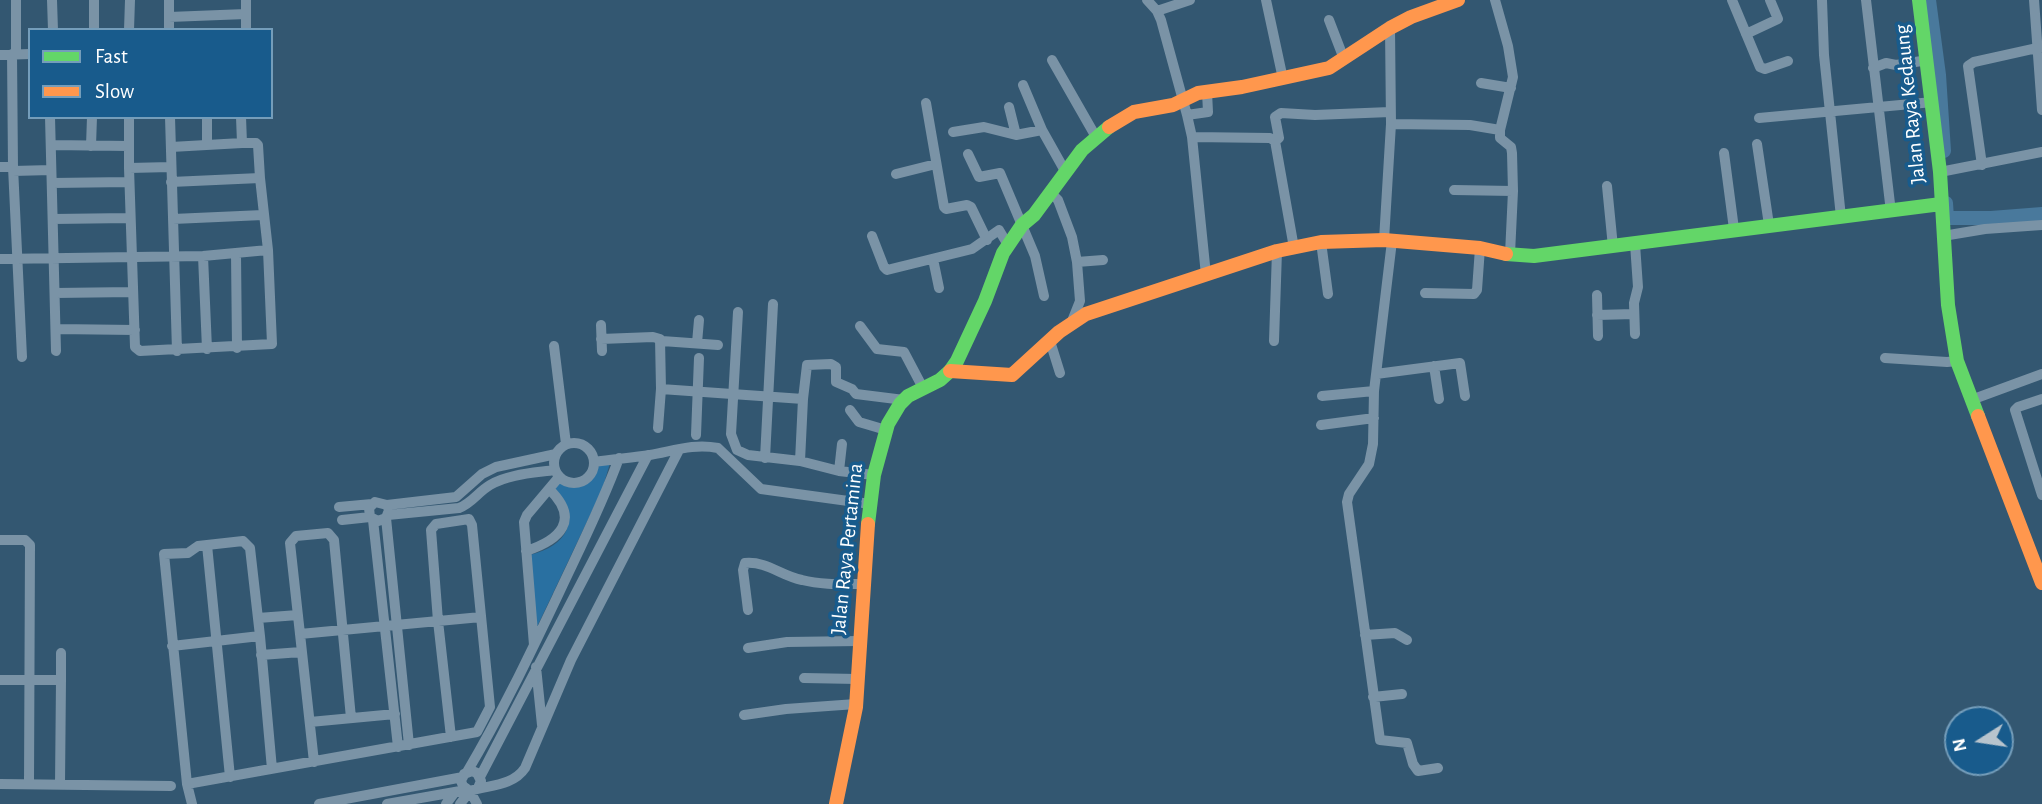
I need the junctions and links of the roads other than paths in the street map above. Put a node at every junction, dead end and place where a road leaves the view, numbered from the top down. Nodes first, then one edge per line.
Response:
1 (16, 0) edge
2 (52, 0) edge
3 (94, 0) edge
4 (130, 0) edge
5 (169, 0) edge
6 (246, 0) edge
7 (1147, 0) edge
8 (1191, 0) edge
9 (1266, 0) edge
10 (1458, 0) edge
11 (1495, 0) edge
12 (1732, 0) edge
13 (1770, 0) edge
14 (1822, 0) edge
15 (1866, 0) edge
16 (1919, 0) edge
17 (2037, 3) edge
18 (1434, 5) edge
19 (1157, 11) junction
20 (246, 14) junction
21 (169, 17) junction
22 (1329, 20) dead end
23 (53, 28) edge
24 (94, 28) edge
25 (129, 28) edge
26 (169, 28) edge
27 (246, 28) edge
28 (1390, 28) junction
29 (1746, 34) junction
30 (2039, 48) edge
31 (14, 54) junction
32 (28, 54) edge
33 (0, 55) edge
34 (1344, 60) junction
35 (1052, 61) dead end
36 (1788, 61) dead end
37 (1928, 61) junction
38 (1873, 68) junction
39 (1283, 79) junction
40 (1481, 83) dead end
41 (1023, 85) dead end
42 (1511, 89) junction
43 (1933, 102) junction
44 (926, 103) dead end
45 (1009, 107) dead end
46 (1878, 107) junction
47 (1185, 108) junction
48 (2042, 109) edge
49 (1390, 111) junction
50 (1832, 111) junction
51 (1759, 118) dead end
52 (50, 119) edge
53 (92, 119) edge
54 (129, 119) edge
55 (170, 119) edge
56 (207, 119) edge
57 (241, 119) edge
58 (1391, 124) junction
59 (1042, 130) junction
60 (1500, 130) junction
61 (953, 132) dead end
62 (1016, 135) junction
63 (1096, 136) junction
64 (1192, 137) junction
65 (1275, 141) junction
66 (242, 143) junction
67 (207, 144) junction
68 (1756, 144) dead end
69 (51, 145) junction
70 (91, 146) junction
71 (129, 146) junction
72 (171, 147) junction
73 (2042, 152) edge
74 (1724, 153) dead end
75 (968, 154) dead end
76 (936, 164) junction
77 (1982, 165) junction
78 (0, 167) edge
79 (171, 167) junction
80 (129, 168) junction
81 (13, 169) junction
82 (51, 170) junction
83 (1065, 171) junction
84 (1945, 172) junction
85 (896, 174) dead end
86 (260, 178) junction
87 (129, 182) junction
88 (171, 182) junction
89 (52, 183) junction
90 (1607, 186) dead end
91 (1454, 190) dead end
92 (1513, 191) junction
93 (1050, 192) junction
94 (1941, 204) junction
95 (1891, 212) junction
96 (263, 215) junction
97 (1842, 217) junction
98 (130, 218) junction
99 (53, 219) junction
100 (173, 219) junction
101 (1022, 225) junction
102 (1769, 225) junction
103 (2042, 225) edge
104 (1734, 229) junction
105 (872, 236) dead end
106 (1945, 236) junction
107 (987, 240) junction
108 (1388, 240) junction
109 (1321, 242) junction
110 (1635, 244) junction
111 (1008, 245) junction
112 (1294, 247) junction
113 (1613, 247) junction
114 (1480, 248) junction
115 (268, 250) junction
116 (1276, 251) junction
117 (236, 254) junction
118 (1510, 254) junction
119 (174, 255) junction
120 (131, 256) junction
121 (203, 256) junction
122 (54, 257) junction
123 (18, 258) junction
124 (0, 259) edge
125 (933, 259) junction
126 (1103, 260) dead end
127 (1077, 262) junction
128 (1206, 275) junction
129 (939, 288) dead end
130 (132, 292) junction
131 (55, 293) junction
132 (1425, 293) dead end
133 (1328, 294) dead end
134 (1597, 295) dead end
135 (1044, 296) dead end
136 (773, 304) dead end
137 (738, 312) dead end
138 (1634, 314) junction
139 (1597, 315) junction
140 (699, 320) dead end
141 (1072, 321) junction
142 (601, 325) dead end
143 (860, 326) dead end
144 (56, 329) junction
145 (135, 330) junction
146 (1635, 334) dead end
147 (1598, 336) dead end
148 (601, 339) junction
149 (662, 341) junction
150 (1050, 341) junction
151 (1274, 341) dead end
152 (697, 343) junction
153 (718, 345) dead end
154 (554, 346) dead end
155 (237, 348) junction
156 (207, 349) junction
157 (56, 351) dead end
158 (177, 351) junction
159 (602, 351) dead end
160 (22, 357) dead end
161 (699, 358) dead end
162 (1885, 358) dead end
163 (1957, 361) junction
164 (1434, 366) junction
165 (950, 371) junction
166 (1060, 373) dead end
167 (1376, 374) junction
168 (2042, 374) edge
169 (923, 388) junction
170 (661, 389) junction
171 (1374, 391) junction
172 (698, 392) junction
173 (733, 395) junction
174 (1322, 396) dead end
175 (1465, 396) dead end
176 (768, 398) junction
177 (1978, 398) junction
178 (803, 399) junction
179 (1439, 399) dead end
180 (2042, 399) edge
181 (904, 400) junction
182 (850, 410) dead end
183 (1374, 418) junction
184 (1321, 425) dead end
185 (658, 428) dead end
186 (886, 430) junction
187 (696, 435) dead end
188 (566, 444) junction
189 (842, 444) dead end
190 (678, 450) junction
191 (556, 454) junction
192 (648, 455) junction
193 (619, 458) junction
194 (765, 458) junction
195 (800, 461) junction
196 (594, 462) junction
197 (839, 471) junction
198 (557, 473) junction
199 (874, 475) junction
200 (549, 489) junction
201 (606, 493) junction
202 (2042, 495) edge
203 (621, 503) junction
204 (372, 504) junction
205 (870, 504) junction
206 (339, 507) dead end
207 (387, 513) junction
208 (372, 518) junction
209 (342, 520) dead end
210 (0, 540) edge
211 (207, 545) junction
212 (526, 551) junction
213 (2042, 583) edge
214 (863, 584) junction
215 (748, 610) dead end
216 (298, 615) junction
217 (481, 617) junction
218 (258, 618) junction
219 (438, 621) junction
220 (391, 625) junction
221 (342, 629) junction
222 (300, 634) junction
223 (1365, 635) junction
224 (260, 636) junction
225 (1407, 640) dead end
226 (217, 641) junction
227 (859, 641) junction
228 (172, 646) junction
229 (534, 647) junction
230 (748, 648) dead end
231 (301, 652) junction
232 (61, 653) dead end
233 (261, 655) junction
234 (536, 668) junction
235 (804, 678) dead end
236 (856, 679) junction
237 (0, 680) edge
238 (29, 680) junction
239 (61, 680) junction
240 (1402, 694) dead end
241 (1373, 697) junction
242 (856, 704) junction
243 (395, 714) junction
244 (744, 715) dead end
245 (351, 718) junction
246 (310, 722) junction
247 (543, 727) junction
248 (451, 737) junction
249 (403, 746) junction
250 (314, 762) junction
251 (1438, 768) dead end
252 (272, 769) junction
253 (465, 774) junction
254 (230, 777) junction
255 (480, 777) junction
256 (0, 784) edge
257 (29, 784) junction
258 (187, 784) junction
259 (60, 785) junction
260 (171, 786) dead end
261 (468, 790) junction
262 (433, 800) edge
263 (192, 804) edge
264 (319, 804) edge
265 (387, 804) edge
266 (446, 804) edge
267 (460, 804) edge
268 (477, 804) edge
269 (836, 804) edge

1 - 31 street
2 - 23 street
3 - 24 street
4 - 25 street
5 - 21 street
6 - 20 street
7 - 19 street
8 - 19 street
9 - 39 street
10 - 18 street, Jalan Raya Pertamina
11 - 42 street
12 - 29 street
13 - 29 street
14 - 50 street
15 - 38 street
16 - 37 street, Jalan Raya Kedaung
17 - 30 street
18 - 28 street, Jalan Raya Pertamina
19 - 47 street
20 - 21 street
20 - 27 street
21 - 26 street
22 - 34 street
28 - 34 street, Jalan Raya Pertamina
28 - 49 street
29 - 36 street
30 - 48 street
30 - 77 street
31 - 32 street
31 - 33 street
31 - 81 street
34 - 39 street, Jalan Raya Pertamina
35 - 63 street
37 - 38 street
37 - 43 street, Jalan Raya Kedaung
38 - 46 street
39 - 47 street, Jalan Raya Pertamina
40 - 42 street
41 - 59 street
42 - 60 street
43 - 46 street
43 - 84 street, Jalan Raya Kedaung
44 - 76 street
45 - 62 street
46 - 50 street
46 - 95 street
47 - 63 street, Jalan Raya Pertamina
47 - 64 street
49 - 58 street
49 - 65 street
50 - 51 street
50 - 97 street
52 - 69 street
53 - 70 street
54 - 71 street
55 - 72 street
56 - 67 street
57 - 66 street
58 - 60 street
58 - 108 street
59 - 62 street
59 - 83 street
60 - 92 street
61 - 62 street
63 - 83 street, Jalan Raya Pertamina
64 - 65 street
64 - 128 street
65 - 112 street
66 - 67 street
66 - 86 street
67 - 72 street
68 - 102 street
69 - 70 street
69 - 82 street
70 - 71 street
71 - 80 street
72 - 79 street
73 - 77 street
74 - 104 street
75 - 101 street
76 - 85 street
76 - 107 street
77 - 84 street
78 - 81 street
79 - 80 street
79 - 88 street
80 - 87 street
81 - 82 street
81 - 123 street
82 - 89 street
83 - 93 street, Jalan Raya Pertamina
84 - 94 street, Jalan Raya Kedaung
86 - 88 street
86 - 96 street
87 - 89 street
87 - 98 street
88 - 100 street
89 - 99 street
90 - 113 street
91 - 92 street
92 - 118 street
93 - 101 street, Jalan Raya Pertamina
93 - 127 street
94 - 95 street
94 - 106 street, Jalan Raya Kedaung
95 - 97 street
96 - 100 street
96 - 115 street
97 - 102 street
98 - 99 street
98 - 120 street
99 - 122 street
100 - 119 street
101 - 111 street, Jalan Raya Pertamina
101 - 135 street
102 - 104 street
103 - 106 street
104 - 110 street
105 - 125 street
106 - 163 street, Jalan Raya Kedaung
107 - 111 street
107 - 125 street
108 - 109 street
108 - 114 street
108 - 167 street
109 - 112 street
109 - 133 street
110 - 113 street
110 - 138 street
111 - 165 street, Jalan Raya Pertamina
112 - 116 street
113 - 118 street
114 - 118 street
114 - 132 street
115 - 117 street
115 - 155 street
116 - 128 street
116 - 151 street
117 - 121 street
117 - 155 street
119 - 120 street
119 - 121 street
119 - 158 street
120 - 122 street
120 - 130 street
121 - 156 street
122 - 123 street
122 - 131 street
123 - 124 street
123 - 160 street
125 - 129 street
126 - 127 street
127 - 141 street
128 - 141 street
130 - 131 street
130 - 145 street
131 - 144 street
134 - 139 street
136 - 176 street
137 - 173 street
138 - 139 street
138 - 146 street
139 - 147 street
140 - 152 street
141 - 150 street
142 - 148 street
143 - 169 street
144 - 145 street
144 - 157 street
145 - 158 street
148 - 149 street
148 - 159 street
149 - 152 street
149 - 170 street
150 - 165 street
150 - 166 street
152 - 153 street
154 - 188 street
155 - 156 street
156 - 158 street
161 - 172 street
162 - 163 street
163 - 177 street, Jalan Raya Kedaung
164 - 167 street
164 - 175 street
164 - 179 street
165 - 169 street, Jalan Raya Pertamina
167 - 171 street
168 - 177 street
169 - 181 street, Jalan Raya Pertamina
170 - 172 street
170 - 185 street
171 - 174 street
171 - 183 street
172 - 173 street
172 - 187 street
173 - 176 street
173 - 194 street
176 - 178 street
176 - 194 street
177 - 213 street, Jalan Raya Kedaung
178 - 181 street
178 - 195 street
180 - 202 street
181 - 186 street, Jalan Raya Pertamina
182 - 186 street
183 - 184 street
183 - 223 street
186 - 199 street, Jalan Raya Pertamina
188 - 191 street
188 - 196 street
189 - 197 street
190 - 192 street
190 - 205 street
190 - 247 street
191 - 198 street
191 - 207 street
192 - 193 street
192 - 203 street
193 - 196 street
193 - 201 street
194 - 195 street
195 - 197 street
196 - 198 street
197 - 199 street
198 - 200 street
198 - 207 street
199 - 205 street, Jalan Raya Pertamina
200 - 212 street
200 - 212 street
201 - 203 street
201 - 229 street
203 - 234 street
204 - 206 street
204 - 207 street
204 - 208 street
205 - 214 street, Jalan Raya Pertamina
207 - 208 street
207 - 220 street
208 - 209 street
208 - 220 street
210 - 238 street
211 - 218 street
211 - 226 street
211 - 228 street
212 - 229 street
214 - 215 street
214 - 227 street, Jalan Raya Pertamina
216 - 218 street
216 - 221 street
216 - 222 street
217 - 219 street
217 - 219 street
217 - 248 street
218 - 224 street
219 - 220 street
219 - 248 street
220 - 221 street
220 - 243 street
220 - 249 street
221 - 222 street
221 - 245 street
222 - 231 street
223 - 225 street
223 - 241 street
224 - 226 street
224 - 233 street
226 - 228 street
226 - 254 street
227 - 230 street
227 - 236 street, Jalan Raya Pertamina
228 - 258 street
229 - 234 street
229 - 253 street
231 - 233 street
231 - 246 street
232 - 239 street
233 - 252 street
234 - 247 street
234 - 255 street
235 - 236 street
236 - 242 street, Jalan Raya Pertamina
237 - 238 street
238 - 239 street
238 - 257 street
239 - 259 street
240 - 241 street
241 - 251 street
242 - 244 street
242 - 269 street, Jalan Raya Pertamina
243 - 245 street
243 - 249 street
245 - 246 street
246 - 250 street
247 - 261 street
248 - 249 street
249 - 250 street
250 - 252 street
252 - 254 street
253 - 255 street
253 - 261 street
253 - 264 street
254 - 258 street
255 - 261 street
256 - 257 street
257 - 259 street
258 - 263 street
259 - 260 street
261 - 262 street
261 - 266 street
261 - 267 street
261 - 268 street
262 - 265 street

